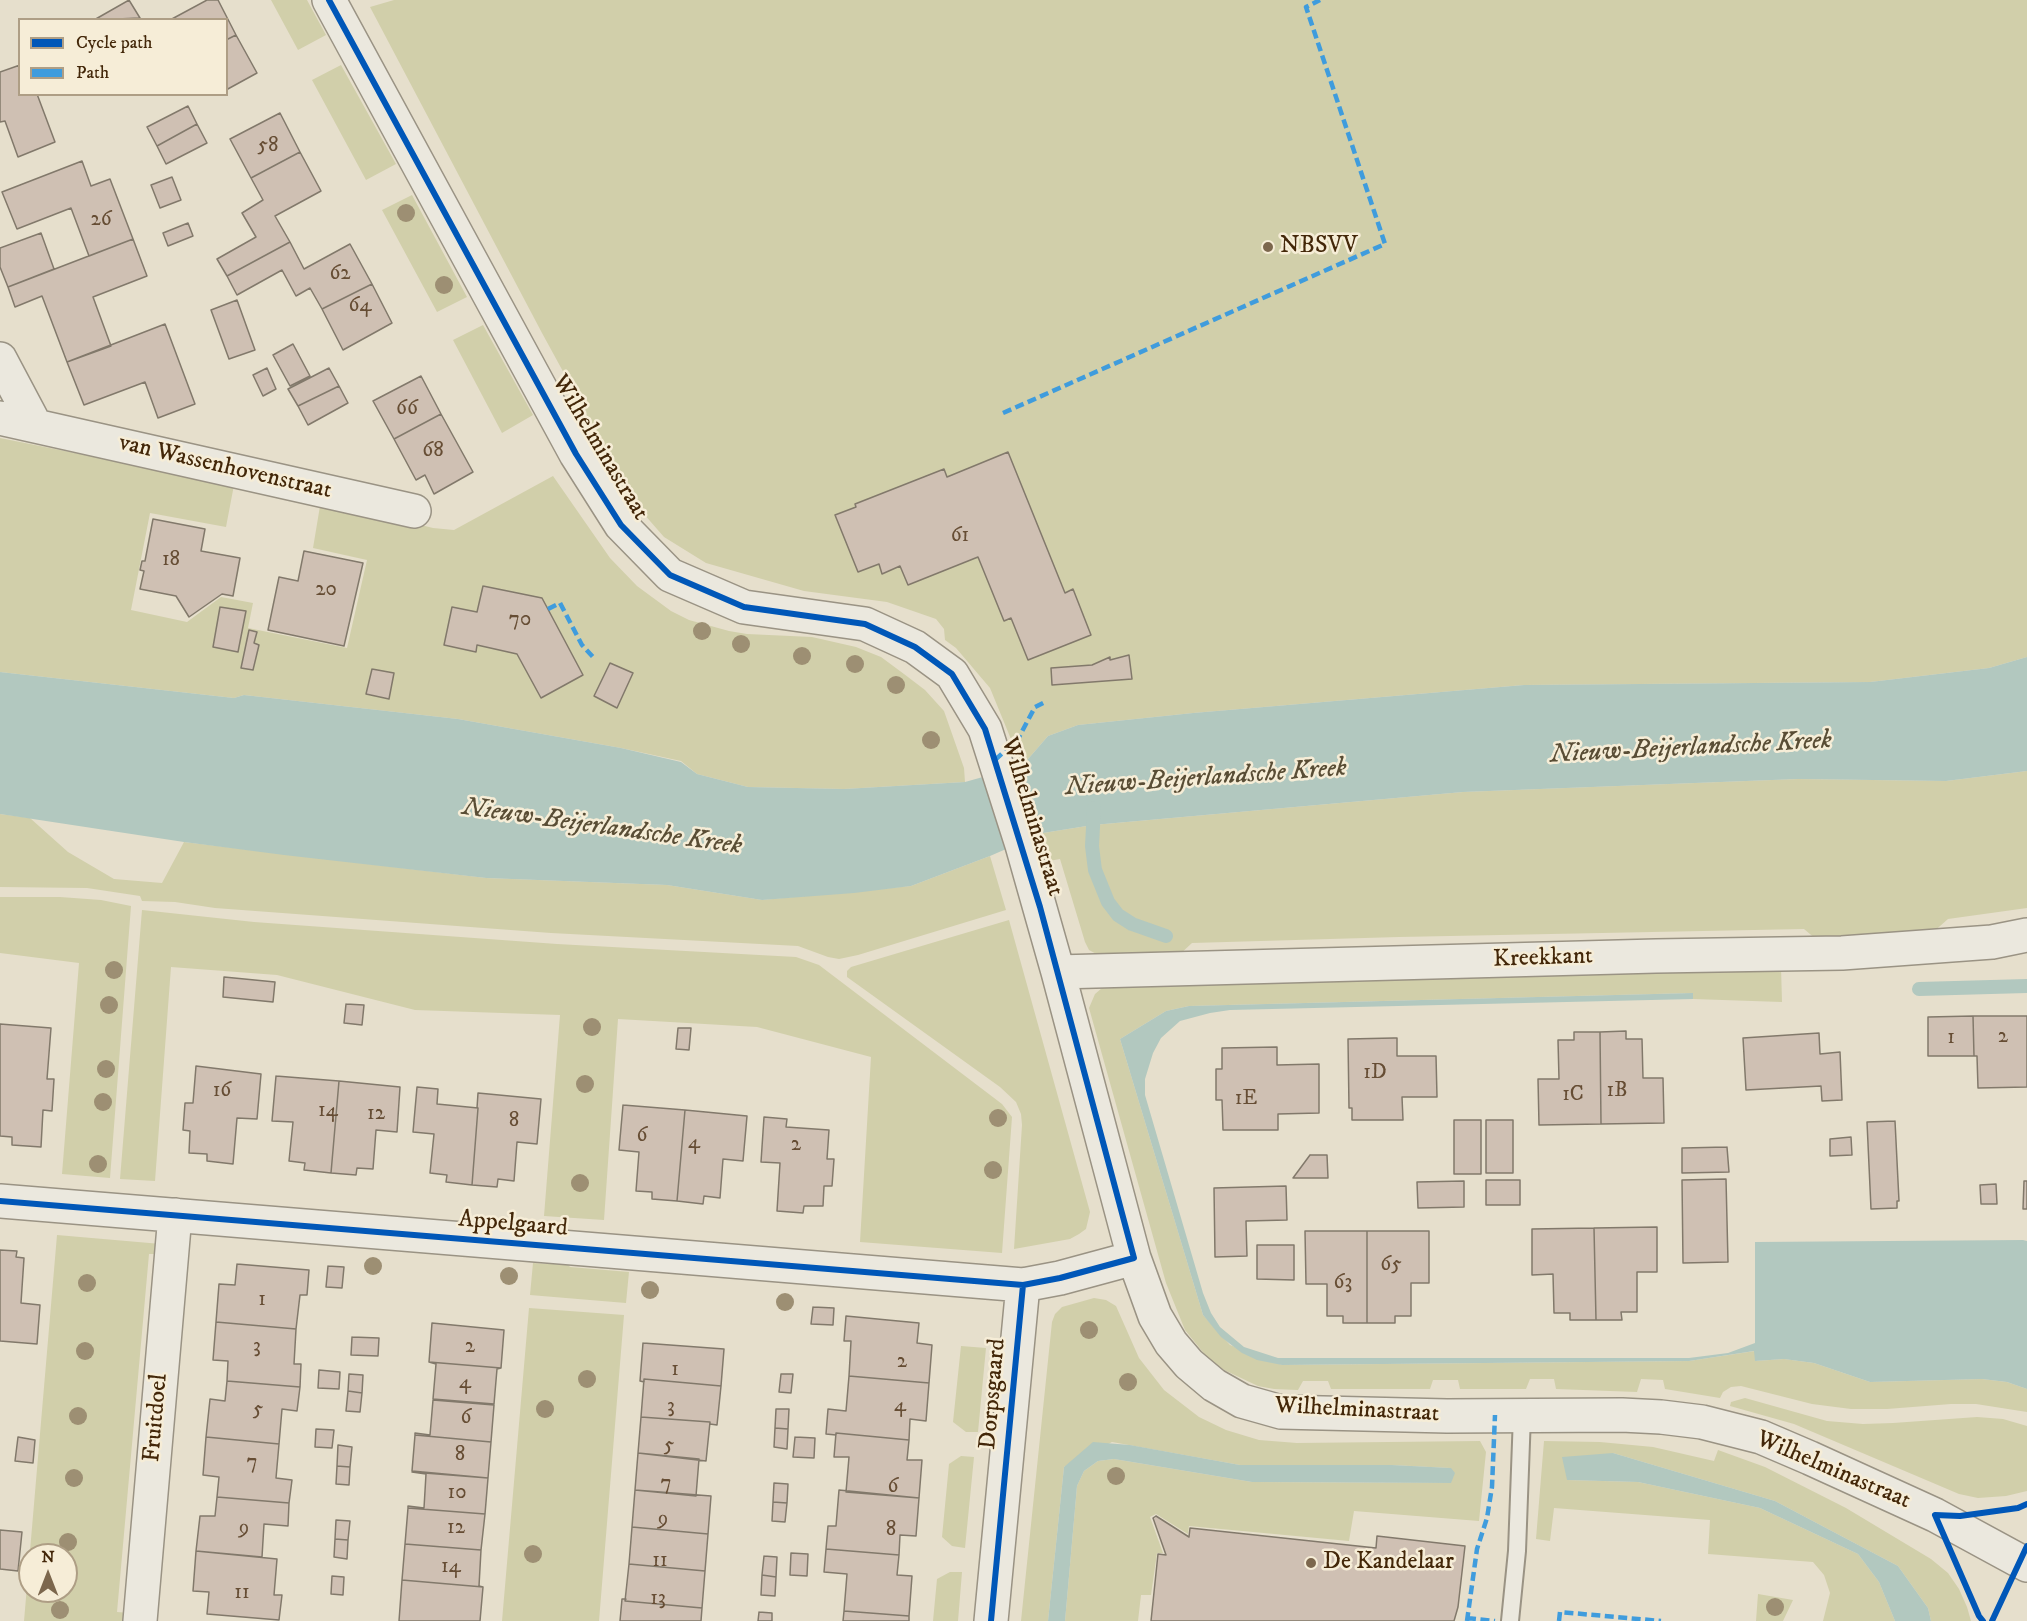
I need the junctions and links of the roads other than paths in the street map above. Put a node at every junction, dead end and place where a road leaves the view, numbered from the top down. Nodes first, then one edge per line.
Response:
1 (329, 0) edge
2 (0, 359) edge
3 (0, 418) edge
4 (35, 425) junction
5 (414, 511) dead end
6 (2027, 935) edge
7 (1058, 972) junction
8 (0, 1200) edge
9 (175, 1215) junction
10 (1134, 1258) junction
11 (1023, 1285) junction
12 (1522, 1415) junction
13 (2027, 1565) edge
14 (140, 1621) edge
15 (992, 1621) edge
16 (1510, 1621) edge

1 - 7 street, Wilhelminastraat
2 - 4 street
3 - 4 street, van Wassenhovenstraat
4 - 5 street, van Wassenhovenstraat
6 - 7 street, Kreekkant
7 - 10 street, Wilhelminastraat
8 - 9 street, Appelgaard
9 - 11 street, Appelgaard
9 - 14 street, Fruitdoel
10 - 11 street
10 - 12 street, Wilhelminastraat
11 - 15 street, Dorpsgaard
12 - 13 street, Wilhelminastraat
12 - 16 lane

